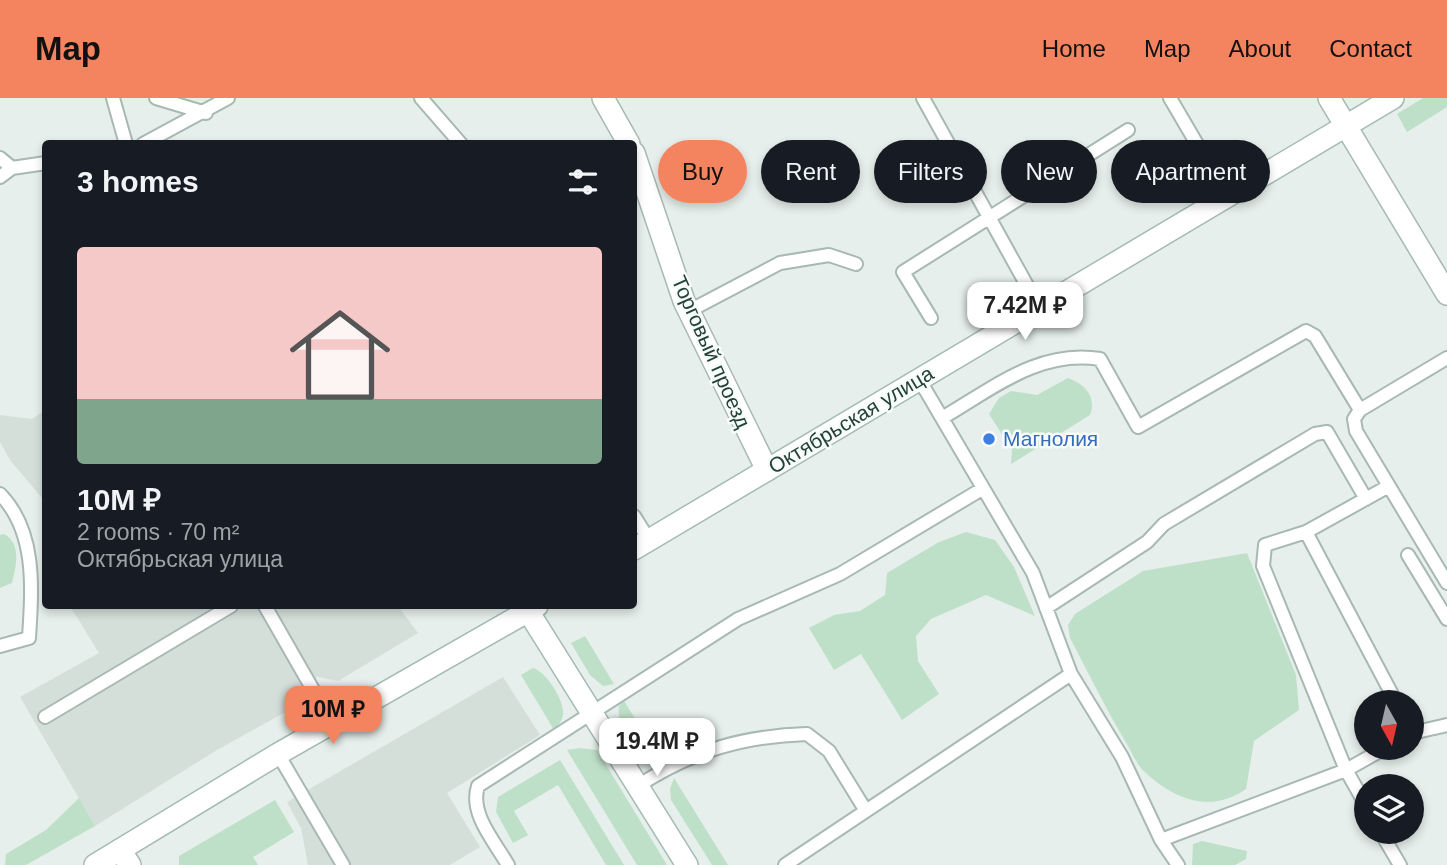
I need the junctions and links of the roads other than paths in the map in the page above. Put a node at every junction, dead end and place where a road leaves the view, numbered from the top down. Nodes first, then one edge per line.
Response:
1 (113, 98) edge
2 (156, 98) edge
3 (228, 98) edge
4 (421, 98) edge
5 (603, 98) edge
6 (923, 98) edge
7 (1170, 98) edge
8 (1329, 98) edge
9 (1393, 98) edge
10 (206, 113) junction
11 (1346, 127) junction
12 (1129, 130) dead end
13 (125, 140) edge
14 (151, 140) edge
15 (458, 140) edge
16 (627, 140) edge
17 (1195, 140) edge
18 (0, 158) edge
19 (637, 162) edge
20 (42, 164) edge
21 (12, 168) junction
22 (1270, 172) edge
23 (0, 177) edge
24 (1218, 203) edge
25 (990, 216) junction
26 (856, 264) dead end
27 (1447, 294) edge
28 (1040, 309) junction
29 (689, 311) junction
30 (931, 318) dead end
31 (1447, 358) edge
32 (919, 379) junction
33 (1360, 410) junction
34 (942, 418) junction
35 (767, 470) junction
36 (1389, 486) junction
37 (982, 489) junction
38 (0, 494) edge
39 (1366, 499) junction
40 (1306, 532) junction
41 (641, 544) edge
42 (1408, 555) dead end
43 (1447, 583) edge
44 (1046, 608) junction
45 (226, 609) edge
46 (267, 609) edge
47 (530, 609) edge
48 (533, 609) edge
49 (1447, 618) edge
50 (0, 646) edge
51 (1071, 674) junction
52 (1390, 690) edge
53 (592, 714) junction
54 (45, 717) dead end
55 (332, 723) junction
56 (1447, 725) edge
57 (1424, 730) edge
58 (278, 754) junction
59 (1364, 760) edge
60 (1346, 770) junction
61 (1354, 784) edge
62 (638, 786) junction
63 (866, 811) junction
64 (1161, 840) junction
65 (1388, 844) edge
66 (125, 857) edge
67 (95, 865) edge
68 (343, 865) edge
69 (508, 865) edge
70 (687, 865) edge
71 (785, 865) edge
72 (1178, 865) edge
73 (1400, 865) edge

1 - 13 lane
2 - 10 lane
3 - 10 lane
4 - 15 lane
5 - 16 main road
6 - 25 lane
7 - 17 lane
8 - 11 main road
9 - 11 main road, Октябрьская улица
10 - 14 lane
11 - 22 main road, Октябрьская улица
11 - 27 main road
12 - 25 lane
18 - 21 lane
19 - 29 main road, Торговый проезд
20 - 21 lane
21 - 23 lane
24 - 28 main road, Октябрьская улица
25 - 28 lane
25 - 30 lane
26 - 29 lane
28 - 32 main road, Октябрьская улица
29 - 35 main road, Торговый проезд
31 - 33 lane
32 - 34 lane
32 - 35 main road, Октябрьская улица
33 - 34 lane
33 - 36 lane
34 - 37 lane
35 - 41 main road, Октябрьская улица
36 - 39 lane
36 - 43 lane
37 - 44 lane
37 - 53 lane
38 - 50 lane
39 - 40 lane
39 - 44 lane
40 - 52 lane
40 - 60 lane
42 - 49 lane
44 - 51 lane
45 - 54 lane
46 - 55 lane
47 - 55 main road
48 - 53 main road
51 - 63 lane
51 - 64 lane
53 - 62 main road
53 - 69 lane
55 - 58 main road
56 - 57 lane
58 - 66 main road
58 - 68 lane
59 - 60 lane
60 - 61 lane
60 - 64 lane
62 - 63 lane
62 - 70 main road
63 - 71 lane
64 - 72 lane
65 - 73 lane
66 - 67 main road

